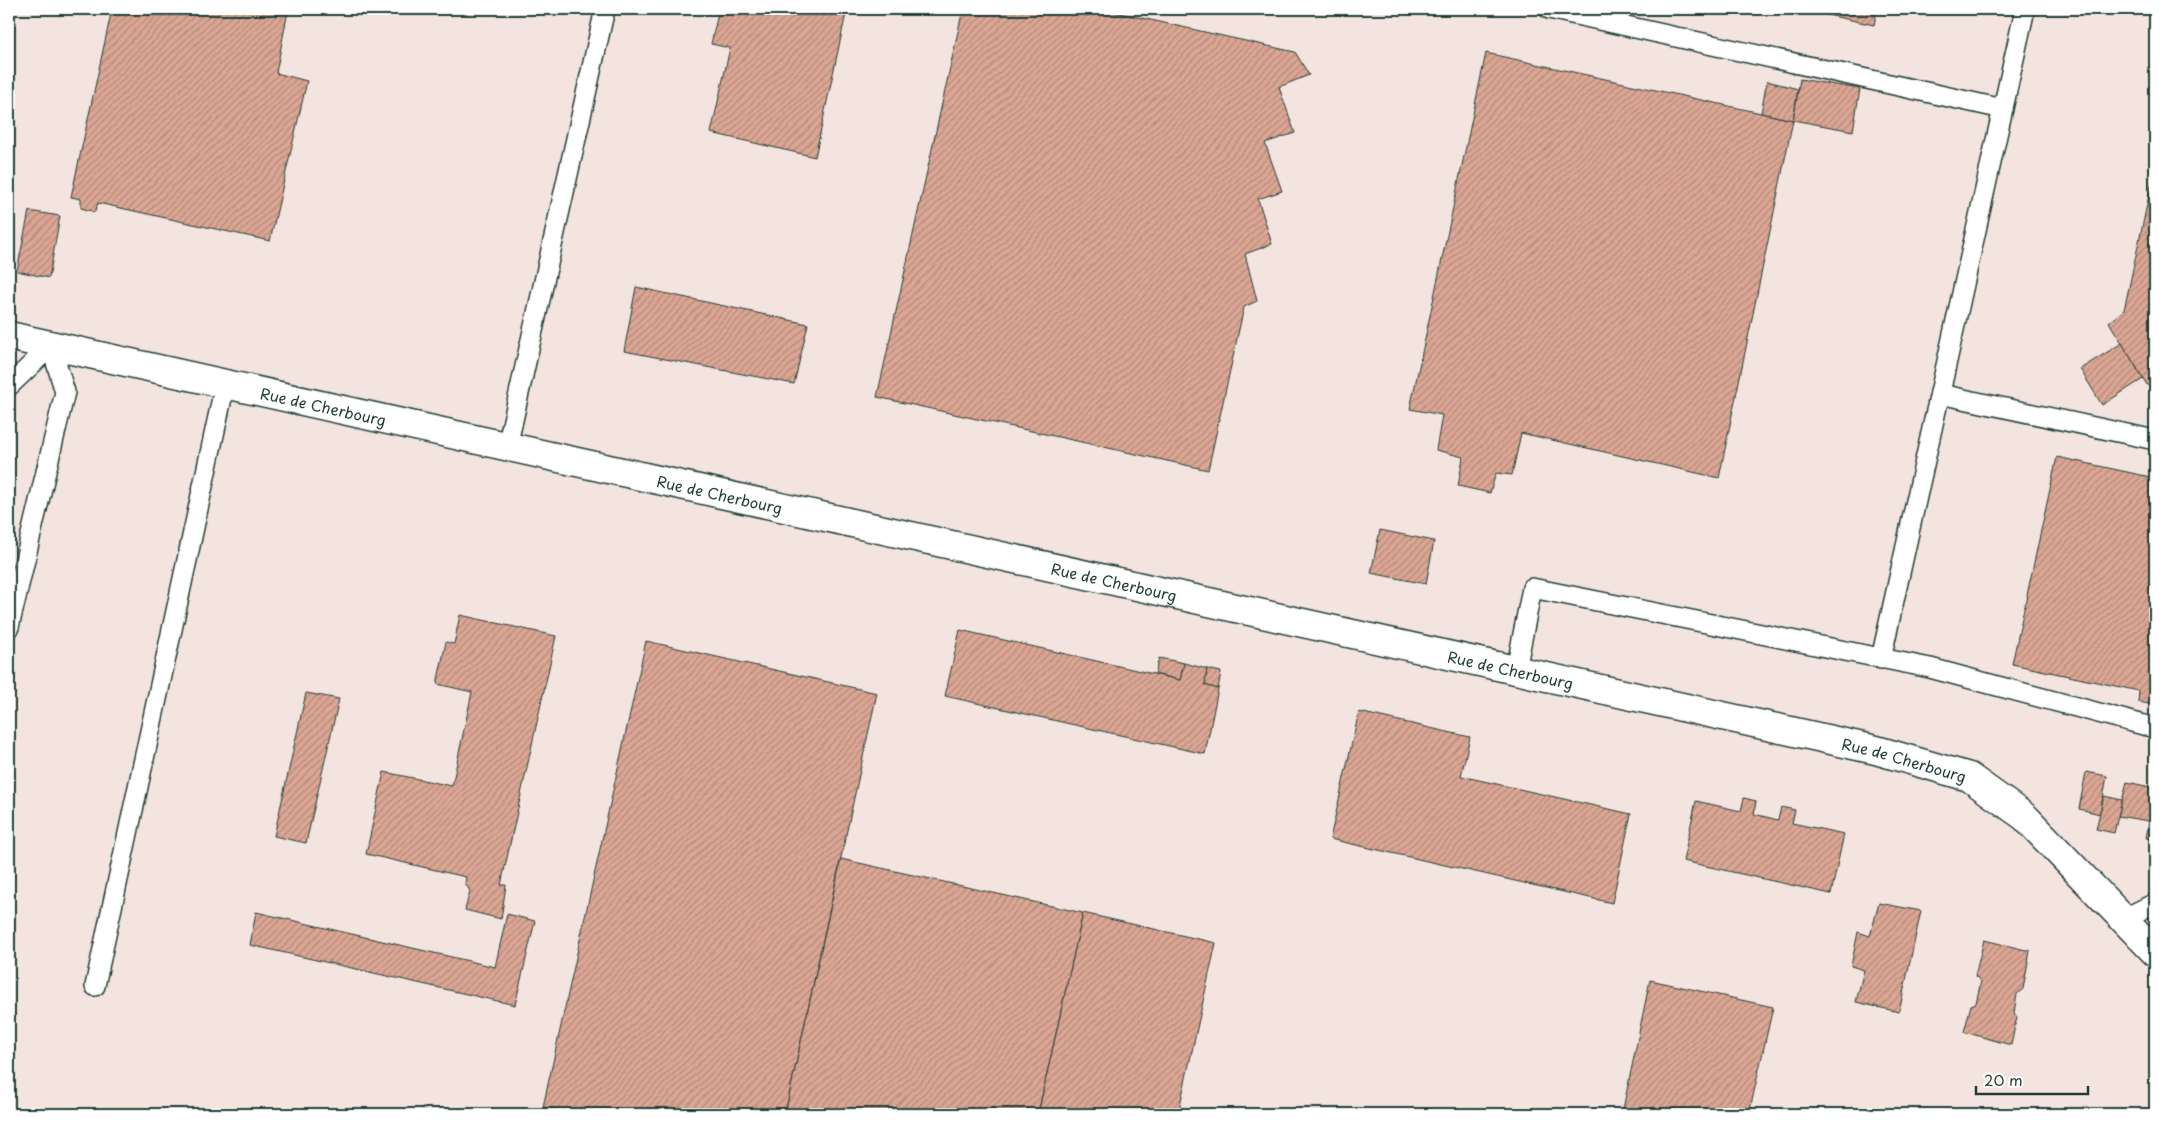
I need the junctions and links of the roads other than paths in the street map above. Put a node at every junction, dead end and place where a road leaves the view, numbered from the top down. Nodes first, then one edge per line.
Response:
1 (605, 9) edge
2 (1549, 9) edge
3 (2025, 9) edge
4 (2003, 109) junction
5 (9, 336) edge
6 (51, 346) junction
7 (225, 384) junction
8 (9, 386) edge
9 (1940, 394) junction
10 (2155, 440) edge
11 (507, 447) junction
12 (9, 627) edge
13 (1881, 659) junction
14 (1516, 670) junction
15 (2155, 728) edge
16 (2155, 903) edge
17 (2123, 919) junction
18 (2155, 952) edge
19 (94, 986) dead end

1 - 11 lane
2 - 4 lane
3 - 4 lane
4 - 9 lane
5 - 6 street, Rue de Cherbourg
6 - 7 street, Rue de Cherbourg
6 - 8 lane
6 - 12 lane
7 - 11 street, Rue de Cherbourg
7 - 19 lane
9 - 10 lane
9 - 13 lane
11 - 14 street, Rue de Cherbourg
13 - 14 lane
13 - 15 lane
14 - 17 street, Rue de Cherbourg
16 - 17 lane
17 - 18 street, Rue de Cherbourg

